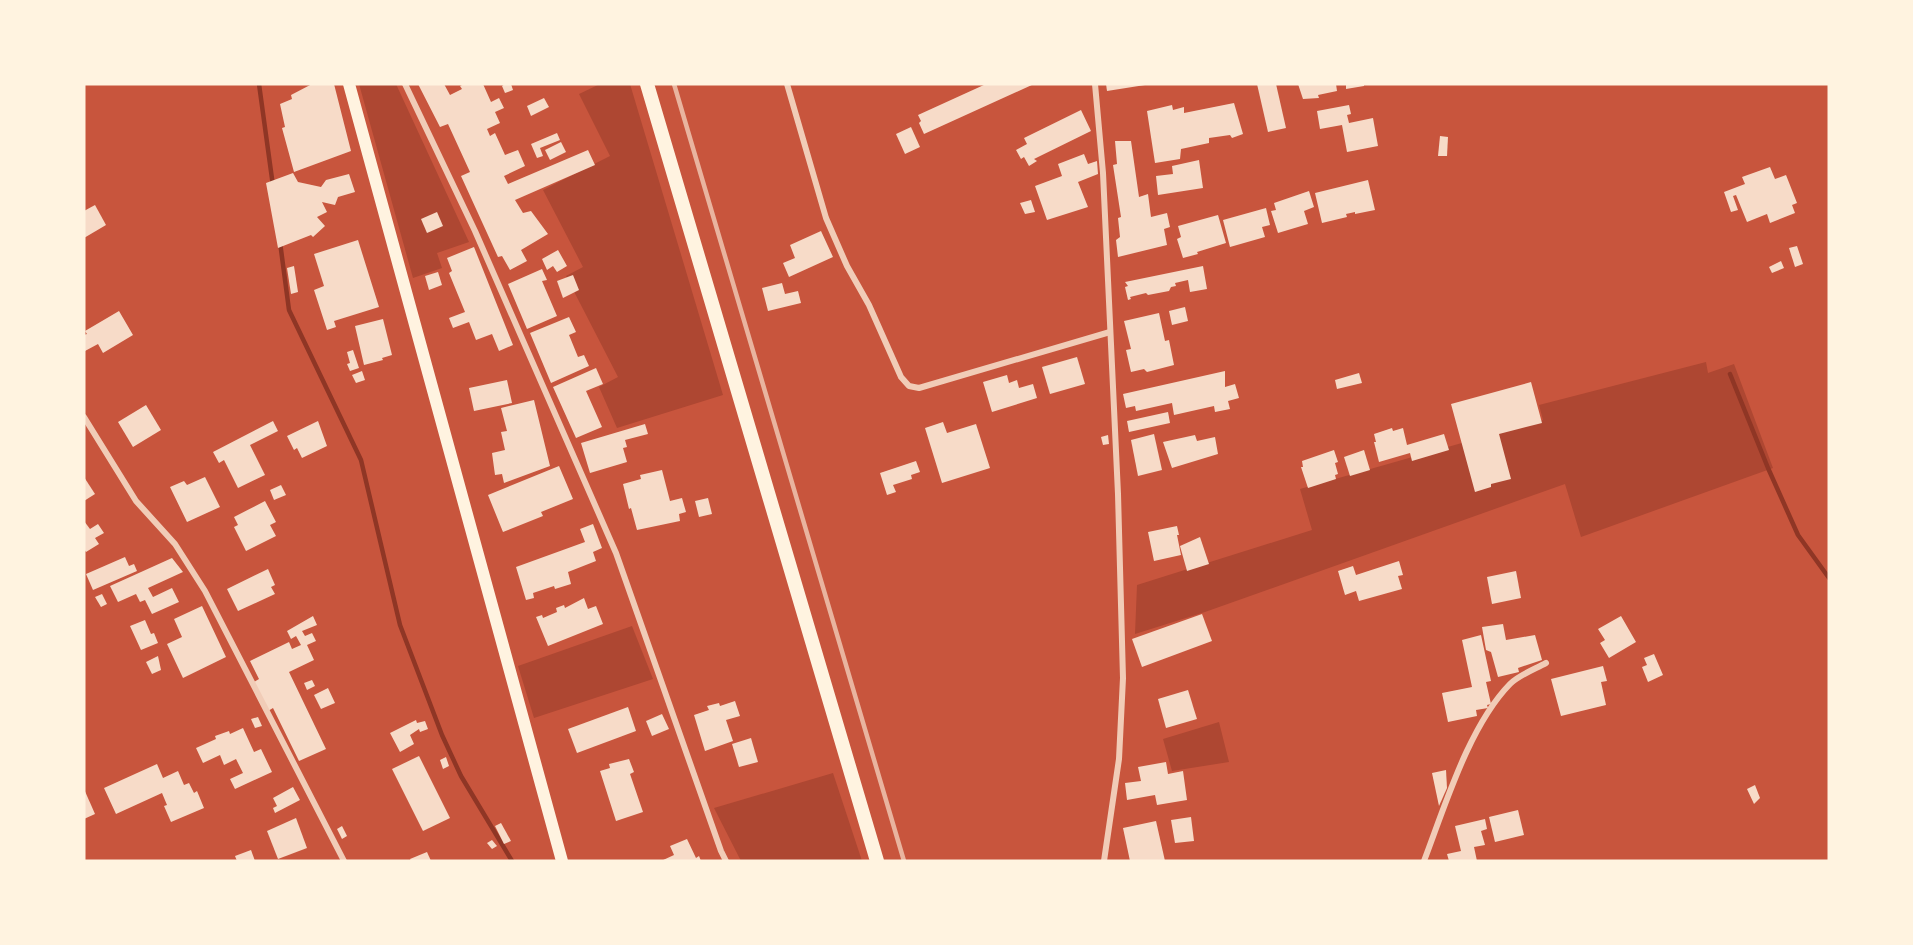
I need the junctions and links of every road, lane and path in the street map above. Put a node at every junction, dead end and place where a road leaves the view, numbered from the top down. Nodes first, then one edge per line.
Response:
1 (349, 84) edge
2 (405, 84) edge
3 (647, 84) edge
4 (788, 84) edge
5 (1095, 84) edge
6 (1110, 332) junction
7 (84, 417) edge
8 (1546, 663) dead end
9 (344, 861) edge
10 (562, 861) edge
11 (726, 861) edge
12 (877, 861) edge
13 (1104, 861) edge
14 (1424, 861) edge

1 - 10 main road
2 - 11 street
3 - 12 highway
4 - 6 street
5 - 6 street
6 - 13 street
7 - 9 street
8 - 14 street

